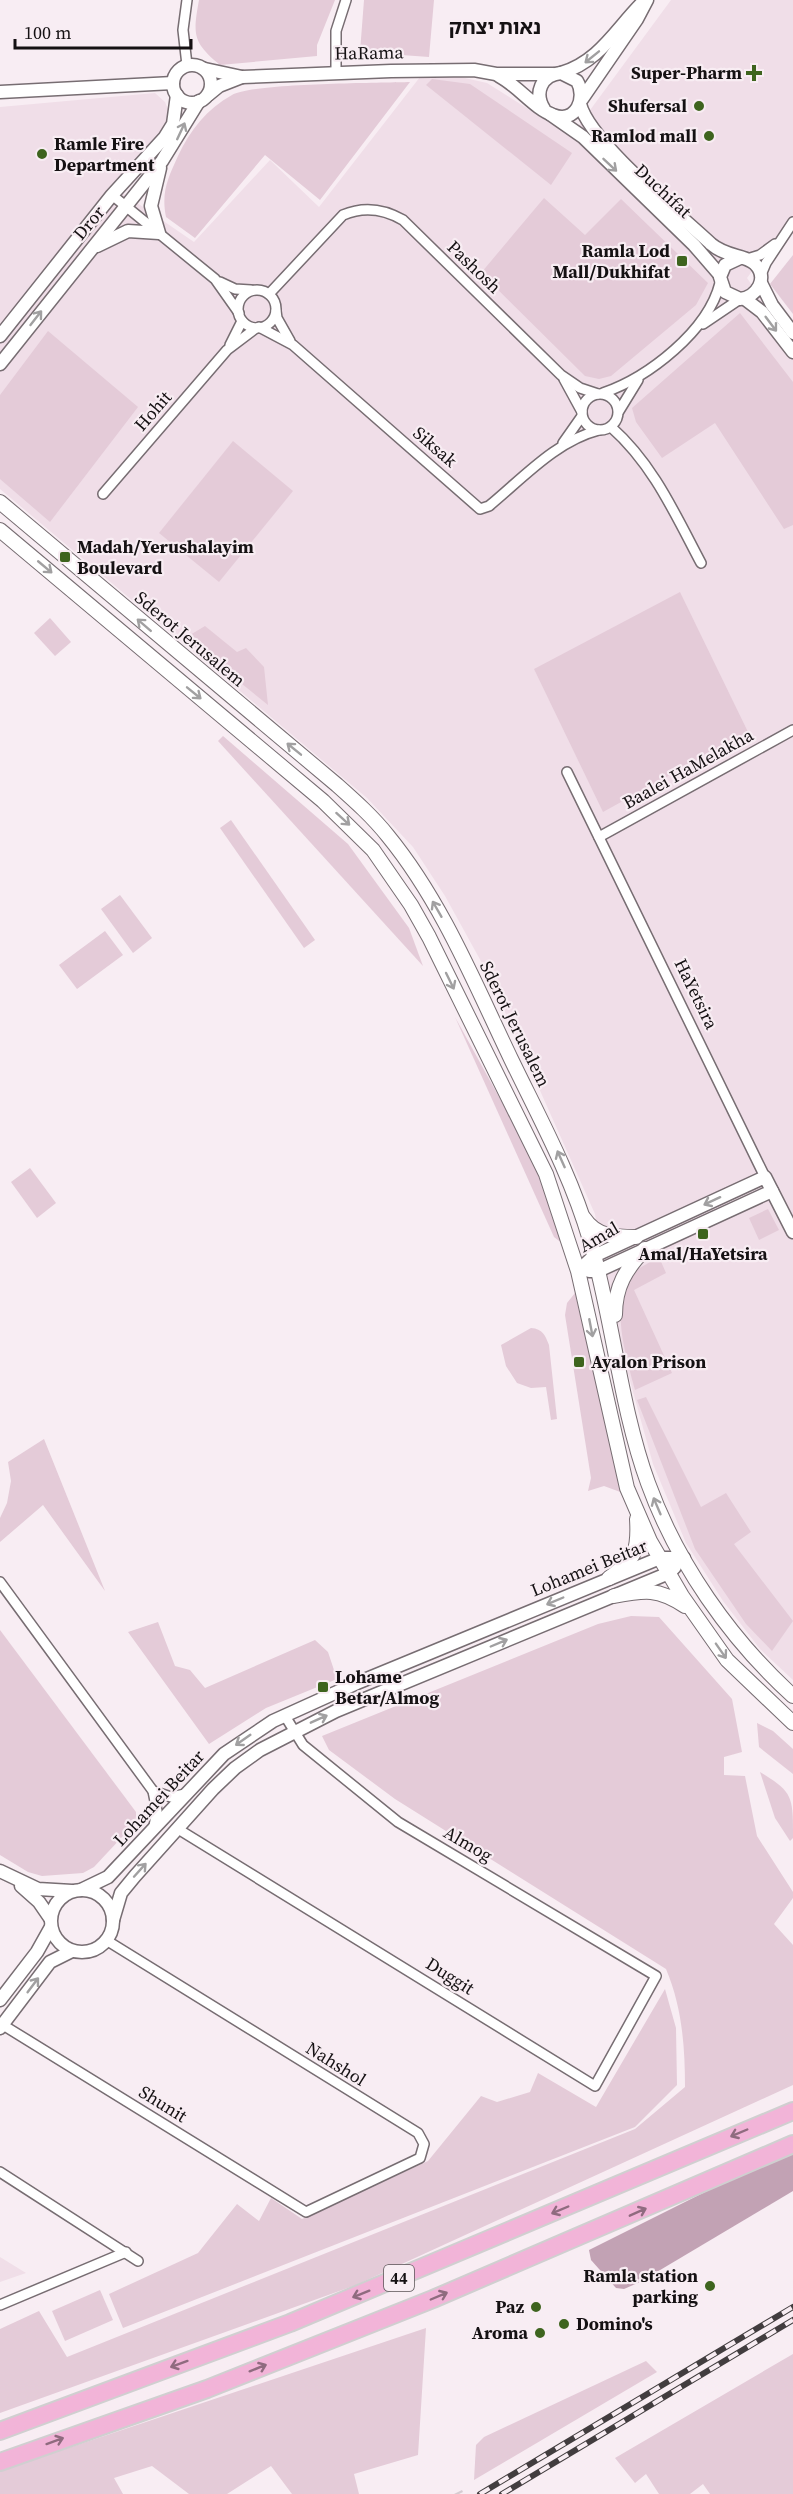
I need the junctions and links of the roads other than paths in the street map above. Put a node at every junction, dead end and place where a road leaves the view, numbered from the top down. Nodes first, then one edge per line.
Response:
1 (187, 0) edge
2 (346, 0) edge
3 (646, 0) edge
4 (187, 65) junction
5 (205, 69) junction
6 (336, 71) junction
7 (557, 73) junction
8 (496, 74) junction
9 (242, 76) junction
10 (175, 89) junction
11 (0, 92) edge
12 (202, 100) junction
13 (581, 102) junction
14 (547, 112) junction
15 (162, 161) junction
16 (112, 195) junction
17 (126, 206) junction
18 (793, 222) edge
19 (786, 231) junction
20 (159, 233) junction
21 (90, 250) junction
22 (744, 258) junction
23 (215, 279) junction
24 (720, 279) junction
25 (761, 279) junction
26 (251, 290) junction
27 (269, 294) junction
28 (742, 299) junction
29 (276, 310) junction
30 (241, 317) junction
31 (257, 328) junction
32 (693, 330) junction
33 (793, 333) edge
34 (0, 336) edge
35 (293, 345) junction
36 (227, 350) junction
37 (793, 352) edge
38 (0, 364) edge
39 (561, 375) junction
40 (642, 375) junction
41 (600, 394) junction
42 (619, 411) junction
43 (582, 414) junction
44 (611, 427) junction
45 (599, 430) junction
46 (558, 448) junction
47 (103, 494) dead end
48 (0, 502) edge
49 (0, 530) edge
50 (701, 563) dead end
51 (793, 730) edge
52 (567, 772) dead end
53 (599, 837) junction
54 (765, 1177) junction
55 (772, 1191) junction
56 (582, 1214) junction
57 (793, 1232) edge
58 (636, 1237) junction
59 (645, 1249) junction
60 (594, 1256) junction
61 (578, 1271) junction
62 (598, 1271) junction
63 (614, 1341) junction
64 (637, 1511) junction
65 (660, 1558) junction
66 (684, 1558) junction
67 (669, 1573) junction
68 (609, 1578) junction
69 (0, 1582) edge
70 (614, 1596) junction
71 (705, 1627) junction
72 (793, 1696) edge
73 (285, 1716) junction
74 (793, 1723) edge
75 (293, 1732) junction
76 (153, 1791) junction
77 (185, 1794) junction
78 (153, 1829) junction
79 (178, 1829) junction
80 (0, 1871) edge
81 (13, 1879) junction
82 (77, 1890) junction
83 (113, 1920) junction
84 (51, 1923) junction
85 (106, 1940) junction
86 (72, 1951) junction
87 (656, 1976) joint
88 (0, 2001) edge
89 (1, 2026) edge
90 (793, 2110) edge
91 (793, 2144) edge
92 (0, 2172) edge
93 (306, 2212) joint
94 (126, 2252) junction
95 (138, 2261) dead end
96 (0, 2305) edge
97 (0, 2431) edge
98 (0, 2462) edge

1 - 4 street
2 - 6 street
3 -> 7 street, HaRama
3 - 13 street, HaRama
4 - 5 street
4 - 10 street
5 - 9 street, HaRama
5 - 12 street
6 - 8 street, HaRama
6 - 9 street, HaRama
7 - 8 street, HaRama
7 - 13 street
7 - 14 street
8 - 14 street, HaRama
9 - 12 street, HaRama
10 - 11 street
10 - 12 street
10 - 16 street, Dror
15 -> 12 street, Dror
13 - 14 street
13 - 22 street, Duchifat
14 -> 24 street, Duchifat
15 - 17 street, Dror
15 - 20 street
16 - 17 street
16 - 34 street, Dror
17 - 20 street
17 - 21 street, Dror
18 - 19 street
19 - 22 street
19 - 25 street
20 - 21 street
20 - 23 street
38 -> 21 street, Dror
22 - 24 street
22 - 25 street
23 - 26 street
23 - 30 street
24 - 28 street
24 - 32 street
25 - 28 street
25 - 33 street
26 - 27 street
26 - 30 street
27 - 29 street
27 - 39 street, Pashosh
28 - 32 street
28 -> 37 street
29 - 31 street
29 - 35 street, Siksak
30 - 31 street
30 - 36 street, Hohit
31 - 35 street, Siksak
31 - 36 street, Hohit
32 - 40 street
35 - 46 street, Siksak
36 - 47 street, Hohit
39 - 41 street, Pashosh
39 - 43 street, Pashosh
40 - 41 street
40 - 42 street
41 - 42 street
41 - 43 street
42 - 44 street
43 - 45 street
43 - 46 street, Siksak
44 - 45 street
44 - 50 street
45 - 46 street, Siksak
56 -> 48 main road, Sderot Jerusalem
49 -> 61 main road
51 - 53 street, Baalei HaMelakha
52 - 53 street, HaYetsira
53 - 54 street, HaYetsira
54 - 55 street, HaYetsira
54 -> 58 street, Amal
55 - 57 street, HaYetsira
55 - 59 street, Amal
56 - 58 main road
56 - 60 main road, Sderot Jerusalem
58 - 60 street, Amal
59 - 62 street, Amal
59 - 63 main road
60 - 61 street, Amal
60 - 62 main road, Sderot Jerusalem
61 - 62 street, Amal
61 -> 64 main road
62 - 63 main road, Sderot Jerusalem
66 -> 63 main road, Sderot Jerusalem
64 - 65 main road
64 - 68 main road
65 - 66 street, Lohamei Beitar
65 - 67 main road
65 - 68 street, Lohamei Beitar
66 - 67 street, Lohamei Beitar
66 - 72 main road, Sderot Jerusalem
67 - 70 street, Lohamei Beitar
67 - 71 main road
68 -> 73 street, Lohamei Beitar
69 - 76 street
70 - 71 main road
75 -> 70 street, Lohamei Beitar
71 -> 74 main road
73 - 75 street, Almog
73 -> 77 street, Lohamei Beitar
75 - 79 street, Lohamei Beitar
75 - 87 street, Almog
76 - 77 street
76 - 78 street
77 - 78 street, Lohamei Beitar
78 - 82 street, Lohamei Beitar
83 -> 79 street, Lohamei Beitar
79 - 87 street, Duggit
80 - 81 street
81 - 82 street
81 - 84 street
82 - 83 street
82 - 84 street
83 - 85 street
84 - 86 street
84 - 88 street
85 - 86 street
85 - 93 street, Nahshol
89 -> 86 street
89 - 93 street, Shunit
90 -> 97 highway, 44
98 -> 91 highway, 44
92 - 94 street
94 - 95 street
94 - 96 street

